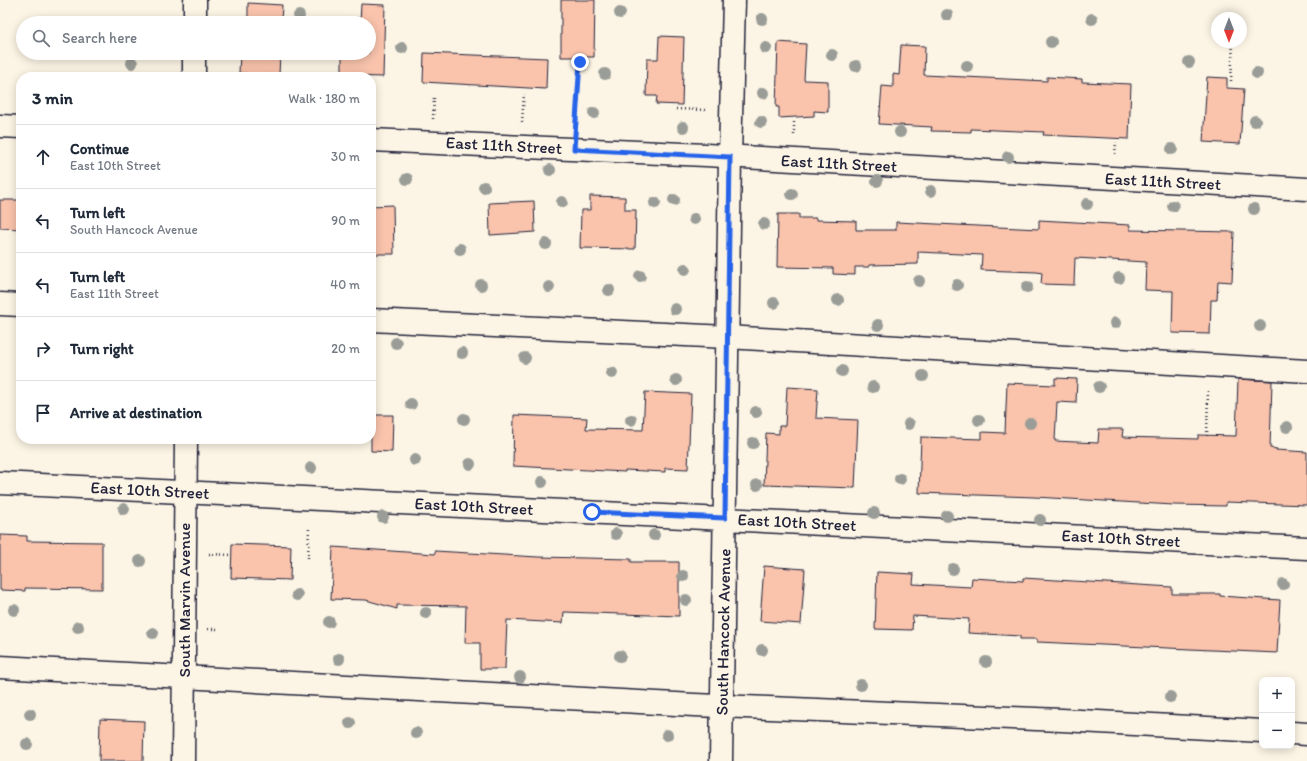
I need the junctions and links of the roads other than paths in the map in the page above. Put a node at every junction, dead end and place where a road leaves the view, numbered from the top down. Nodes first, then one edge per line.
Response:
1 (195, 0) edge
2 (734, 0) edge
3 (195, 16) edge
4 (194, 60) edge
5 (194, 72) edge
6 (0, 126) edge
7 (16, 127) edge
8 (376, 140) edge
9 (730, 157) junction
10 (1307, 189) edge
11 (0, 304) edge
12 (16, 305) edge
13 (376, 320) edge
14 (727, 337) junction
15 (1307, 371) edge
16 (186, 444) edge
17 (0, 483) edge
18 (184, 492) junction
19 (725, 518) junction
20 (1307, 548) edge
21 (0, 667) edge
22 (184, 678) junction
23 (722, 706) junction
24 (1259, 731) edge
25 (1295, 733) edge
26 (1307, 734) edge
27 (183, 761) edge
28 (721, 761) edge

1 - 3 street
2 - 9 street, South Hancock Avenue
4 - 5 street
6 - 7 street
8 - 9 street, East 11th Street
9 - 10 street, East 11th Street
9 - 14 street, South Hancock Avenue
11 - 12 street
13 - 14 street
14 - 15 street
14 - 19 street, South Hancock Avenue
16 - 18 street, South Marvin Avenue
17 - 18 street, East 10th Street
18 - 19 street, East 10th Street
18 - 22 street, South Marvin Avenue
19 - 20 street, East 10th Street
19 - 23 street, South Hancock Avenue
21 - 22 street
22 - 23 street
22 - 27 street, South Marvin Avenue
23 - 24 street
23 - 28 street, South Hancock Avenue
25 - 26 street

